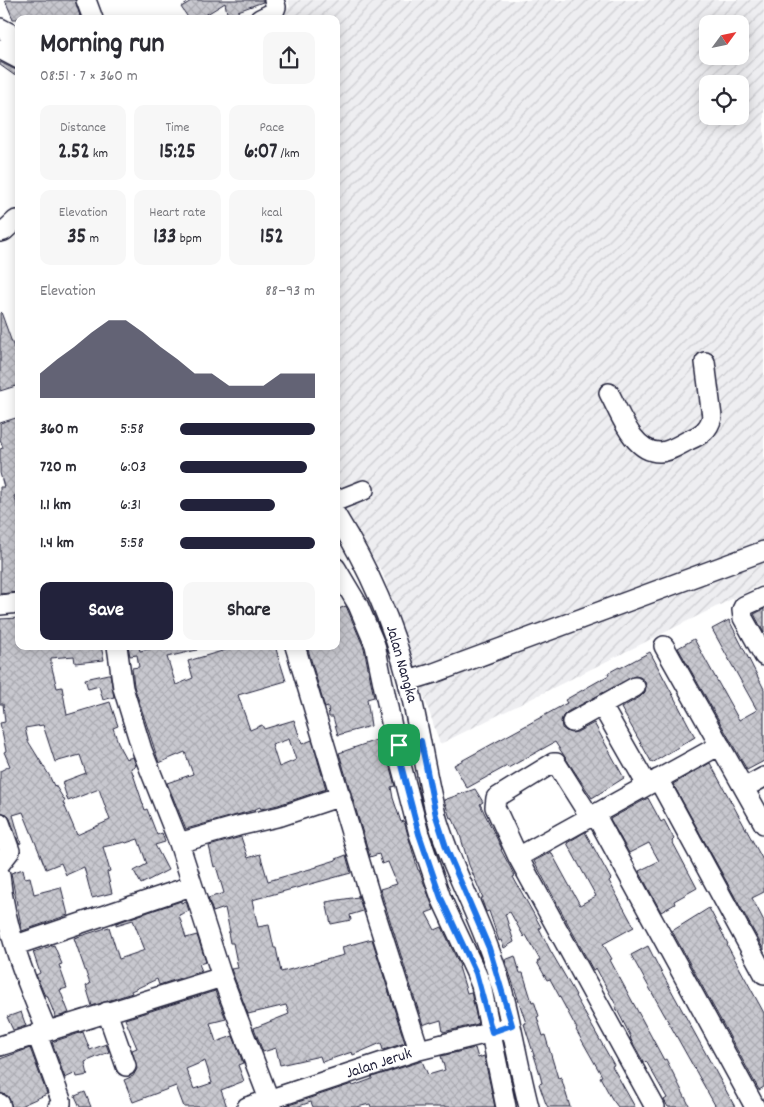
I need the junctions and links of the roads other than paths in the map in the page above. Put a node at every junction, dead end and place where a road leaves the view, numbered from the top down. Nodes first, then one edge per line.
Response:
1 (86, 0) edge
2 (274, 0) edge
3 (92, 15) edge
4 (268, 15) edge
5 (0, 28) edge
6 (15, 36) edge
7 (0, 49) edge
8 (15, 57) edge
9 (11, 219) edge
10 (0, 232) edge
11 (705, 362) dead end
12 (609, 393) dead end
13 (364, 490) dead end
14 (340, 499) edge
15 (340, 522) edge
16 (764, 551) edge
17 (340, 575) edge
18 (764, 596) edge
19 (15, 603) edge
20 (0, 605) edge
21 (664, 646) dead end
22 (118, 650) edge
23 (296, 650) edge
24 (764, 656) edge
25 (408, 681) junction
26 (635, 686) dead end
27 (602, 706) junction
28 (572, 722) dead end
29 (408, 743) junction
30 (720, 745) junction
31 (764, 777) edge
32 (653, 782) junction
33 (744, 788) junction
34 (341, 796) junction
35 (592, 816) junction
36 (0, 823) edge
37 (764, 824) edge
38 (179, 843) junction
39 (518, 857) junction
40 (0, 864) edge
41 (0, 875) edge
42 (192, 886) junction
43 (453, 894) junction
44 (4, 927) edge
45 (16, 945) junction
46 (764, 974) edge
47 (222, 977) junction
48 (107, 1012) junction
49 (502, 1029) junction
50 (42, 1033) junction
51 (0, 1046) edge
52 (419, 1050) junction
53 (126, 1066) dead end
54 (270, 1103) edge
55 (58, 1107) edge
56 (247, 1107) edge
57 (506, 1107) edge
58 (529, 1107) edge
59 (655, 1107) edge
60 (755, 1107) edge

1 - 3 street
2 - 4 street
5 - 6 street
7 - 8 street
9 - 10 street
11 - 12 street
13 - 14 street
15 - 25 street, Jalan Nangka
16 - 25 street
17 - 29 street
18 - 24 street
19 - 20 street
21 - 30 street
22 - 38 street
23 - 34 street
25 - 29 street, Jalan Nangka
26 - 27 street
27 - 28 street
27 - 32 street
29 - 43 street, Jalan Nangka
29 - 43 street
30 - 32 street
30 - 33 street
31 - 33 street
32 - 35 street
32 - 46 street
33 - 37 street
34 - 38 street
34 - 52 street
35 - 39 street
35 - 39 street
35 - 60 street
36 - 40 street
38 - 42 street
39 - 59 street
41 - 44 street
42 - 45 street
42 - 47 street
43 - 49 street, Jalan Nangka
44 - 45 street
45 - 50 street
47 - 48 street
47 - 54 street
48 - 50 street
48 - 53 street
49 - 52 street, Jalan Jeruk
49 - 57 street
49 - 58 street, Jalan Nangka
50 - 51 street
50 - 55 street
52 - 54 street, Jalan Jeruk
54 - 56 street, Jalan Jeruk

